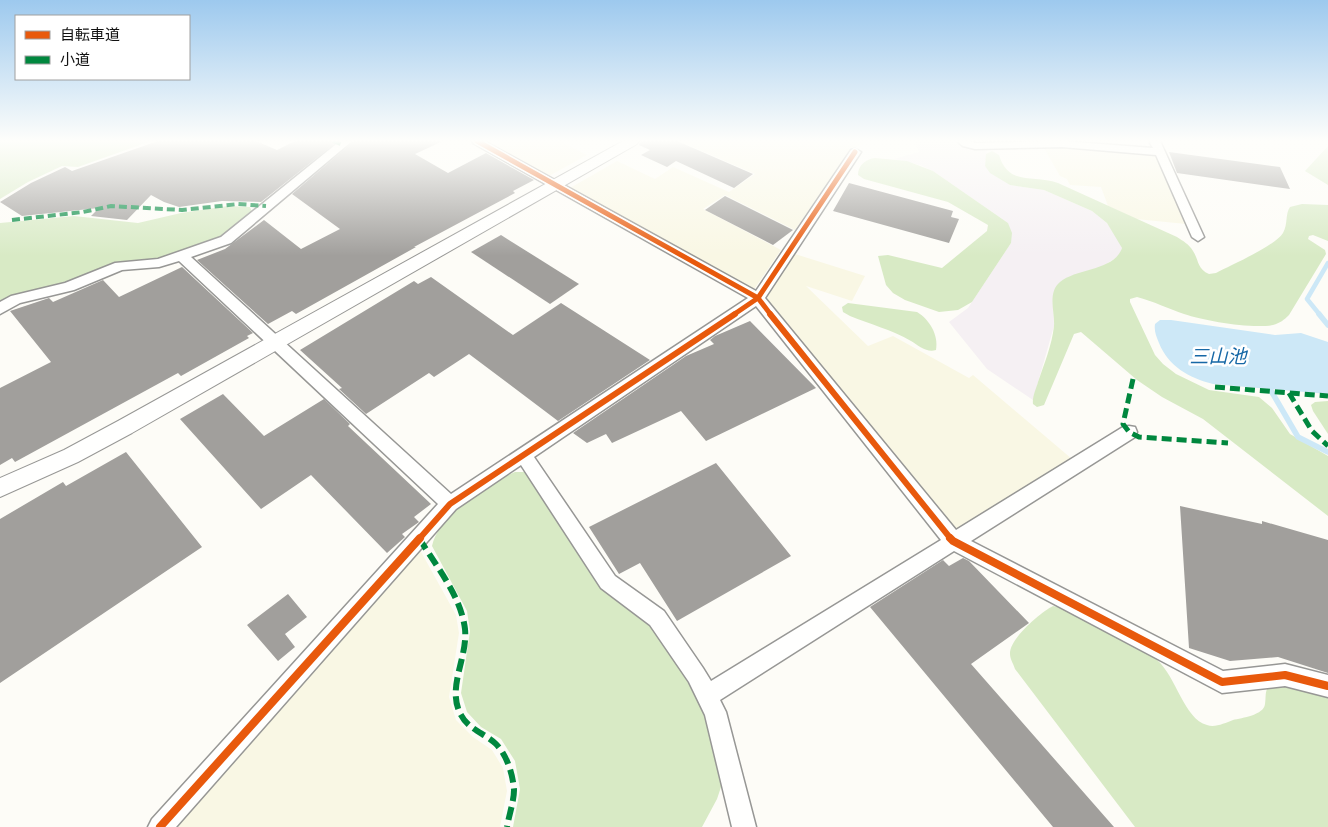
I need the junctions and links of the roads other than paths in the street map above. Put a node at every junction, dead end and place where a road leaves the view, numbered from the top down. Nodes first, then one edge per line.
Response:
1 (300, 180) edge
2 (547, 180) edge
3 (563, 180) edge
4 (837, 180) edge
5 (1172, 180) edge
6 (555, 184) junction
7 (1198, 237) dead end
8 (182, 256) junction
9 (758, 298) junction
10 (0, 309) edge
11 (275, 342) junction
12 (1129, 432) dead end
13 (523, 454) junction
14 (0, 488) edge
15 (450, 504) junction
16 (953, 542) junction
17 (1328, 686) edge
18 (708, 695) junction
19 (160, 827) edge
20 (744, 827) edge

1 - 8 street
2 - 6 street
3 - 6 street
4 - 9 street
5 - 7 street
6 - 9 street
6 - 11 street
8 - 10 street
8 - 11 street
9 - 13 street
9 - 16 street
11 - 14 street
11 - 15 street
12 - 16 street
13 - 15 street
13 - 18 street
15 - 19 street
16 - 17 street
16 - 18 street
18 - 20 street

